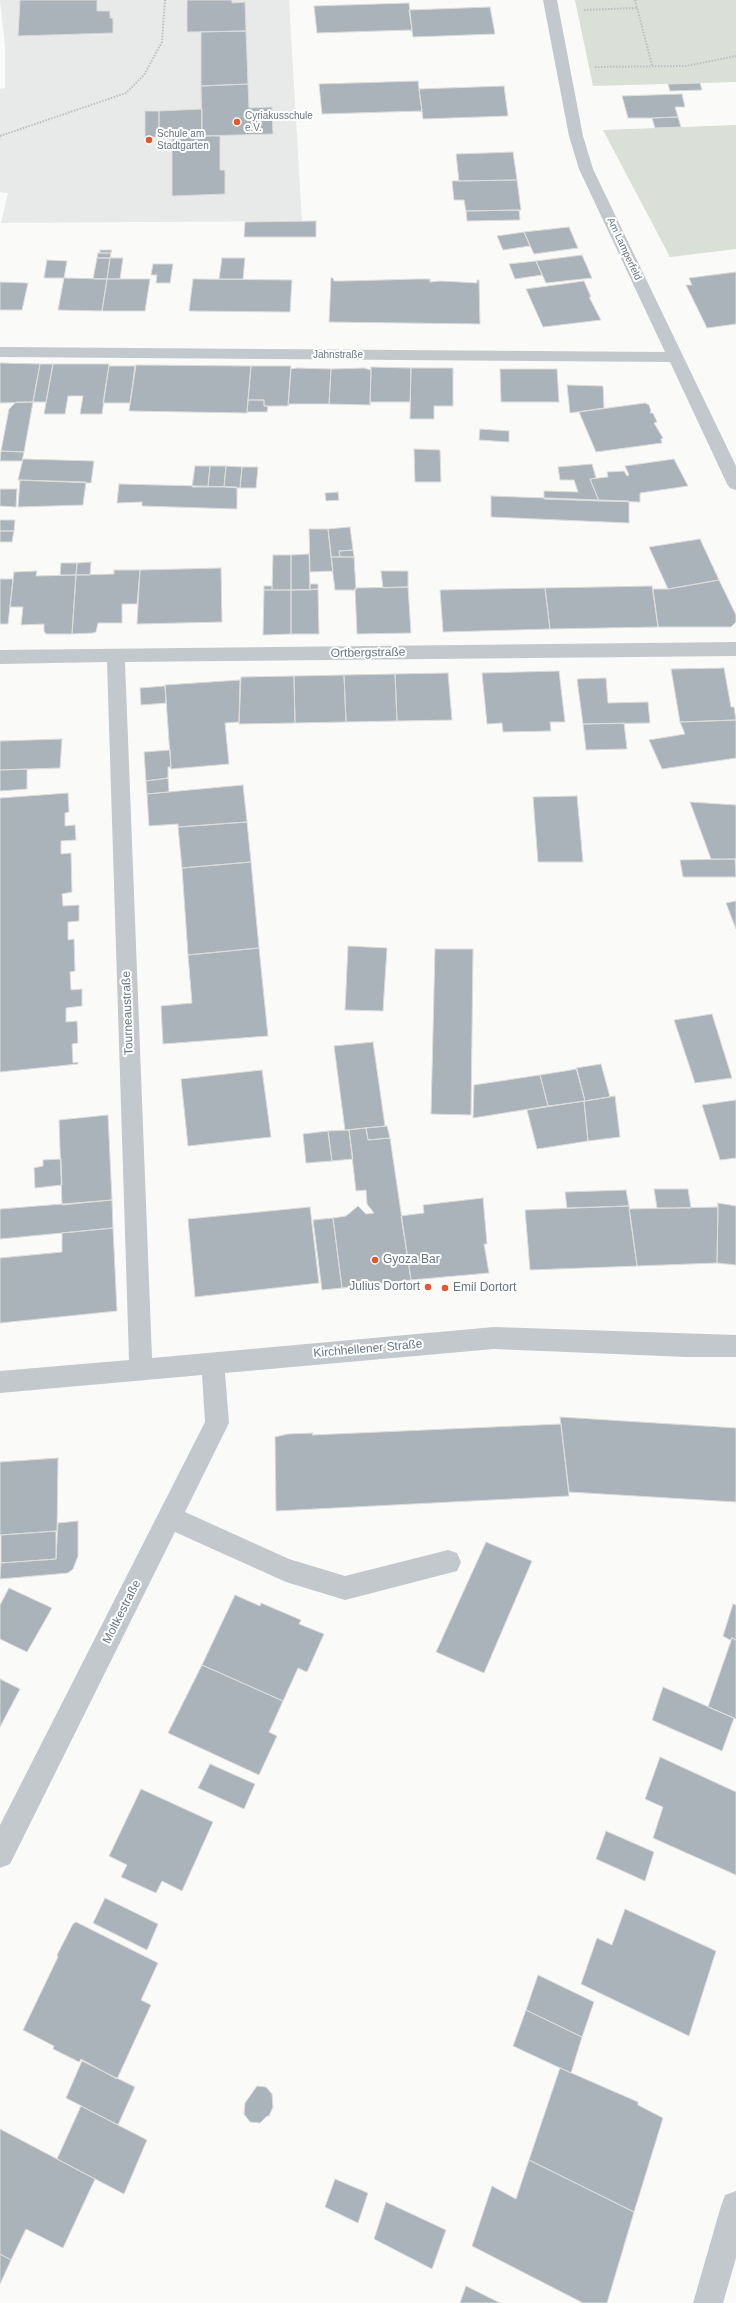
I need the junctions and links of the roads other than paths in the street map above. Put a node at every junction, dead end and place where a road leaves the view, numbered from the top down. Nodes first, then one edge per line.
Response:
1 (551, 5) edge
2 (0, 352) edge
3 (676, 357) junction
4 (736, 484) edge
5 (736, 649) edge
6 (116, 655) junction
7 (0, 658) edge
8 (736, 1346) edge
9 (213, 1363) junction
10 (141, 1370) junction
11 (0, 1382) edge
12 (170, 1517) junction
13 (448, 1562) dead end
14 (0, 1854) edge
15 (736, 2206) edge
16 (708, 2303) edge

1 - 3 street, Am Lamperfeld
2 - 3 street, Jahnstraße
3 - 4 street, Am Lamperfeld
5 - 6 street, Ortbergstraße
6 - 7 street, Ortbergstraße
6 - 10 street, Tourneaustraße
8 - 9 street, Kirchhellener Straße
9 - 10 street, Kirchhellener Straße
9 - 12 street, Moltkestraße
10 - 11 street, Kirchhellener Straße
12 - 13 street
12 - 14 street, Moltkestraße
15 - 16 street

